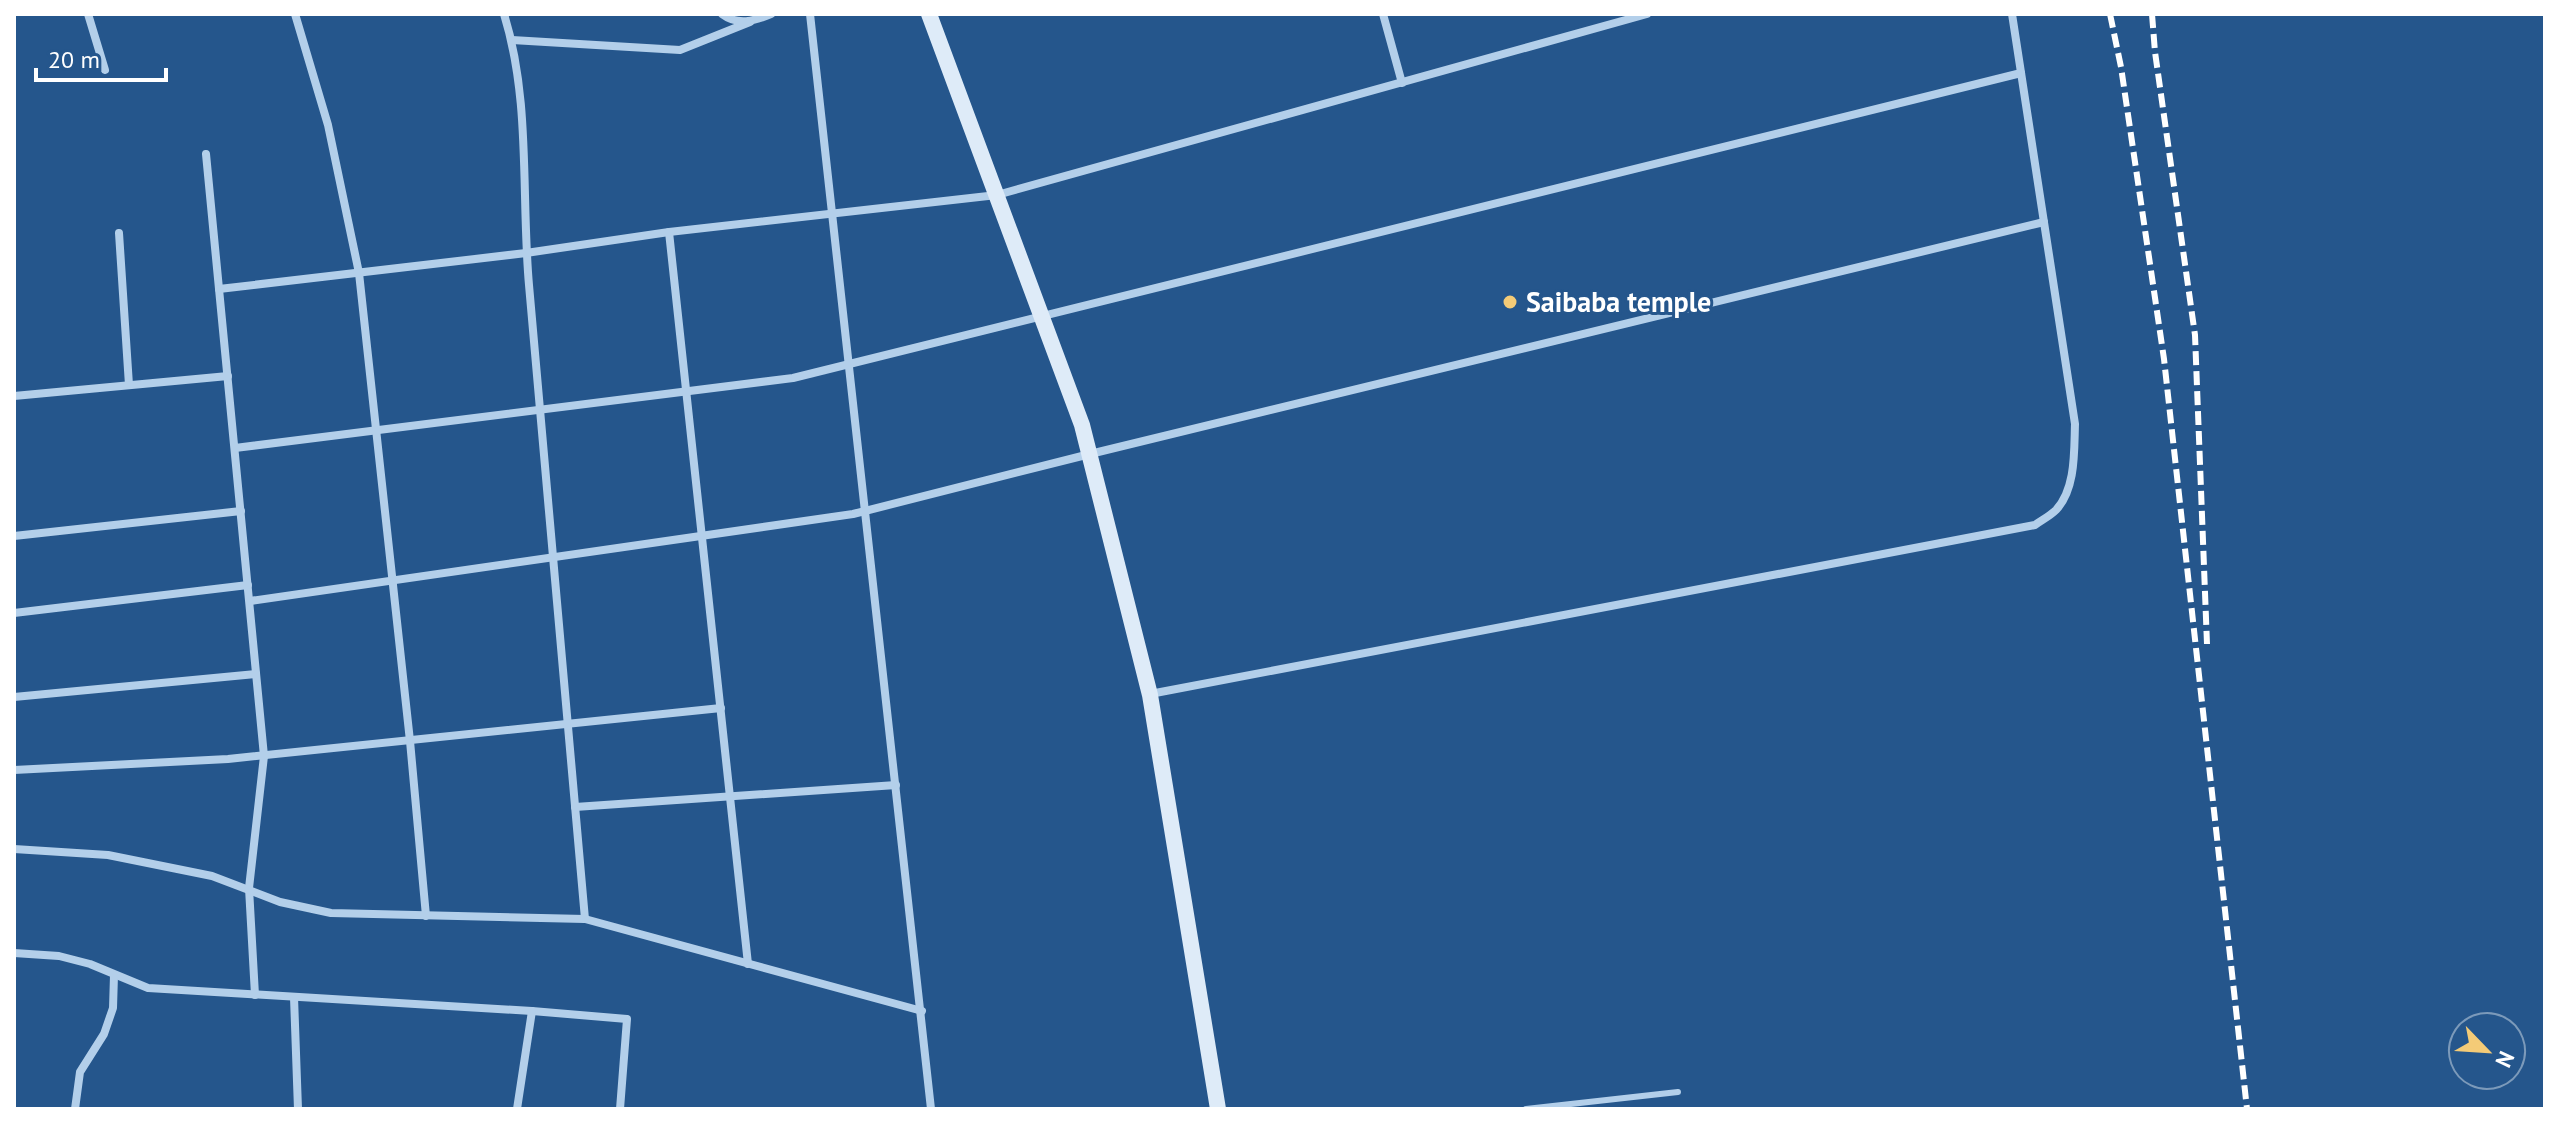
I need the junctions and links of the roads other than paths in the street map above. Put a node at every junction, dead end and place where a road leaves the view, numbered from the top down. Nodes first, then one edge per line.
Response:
1 (88, 14) edge
2 (295, 14) edge
3 (504, 14) edge
4 (722, 14) edge
5 (771, 14) edge
6 (810, 14) edge
7 (929, 14) edge
8 (1383, 14) edge
9 (1647, 14) edge
10 (2012, 14) edge
11 (750, 22) junction
12 (512, 40) junction
13 (105, 70) dead end
14 (2021, 73) junction
15 (1402, 83) junction
16 (206, 154) dead end
17 (997, 195) junction
18 (832, 213) junction
19 (2044, 222) junction
20 (669, 232) junction
21 (119, 233) dead end
22 (526, 253) junction
23 (359, 273) junction
24 (219, 289) junction
25 (1041, 314) junction
26 (850, 363) junction
27 (228, 376) junction
28 (129, 385) junction
29 (687, 391) junction
30 (14, 396) edge
31 (540, 410) junction
32 (377, 431) junction
33 (235, 448) junction
34 (1090, 454) junction
35 (241, 511) junction
36 (866, 511) junction
37 (14, 536) edge
38 (702, 536) junction
39 (553, 558) junction
40 (392, 581) junction
41 (248, 585) junction
42 (250, 601) junction
43 (14, 613) edge
44 (256, 674) junction
45 (1150, 695) junction
46 (14, 697) edge
47 (721, 708) junction
48 (567, 725) junction
49 (410, 741) junction
50 (264, 756) junction
51 (14, 770) edge
52 (896, 785) junction
53 (730, 797) junction
54 (575, 807) junction
55 (14, 849) edge
56 (249, 888) junction
57 (426, 916) junction
58 (585, 919) junction
59 (14, 953) edge
60 (748, 964) junction
61 (114, 975) junction
62 (255, 995) junction
63 (294, 997) junction
64 (532, 1011) junction
65 (922, 1011) junction
66 (1678, 1092) dead end
67 (75, 1109) edge
68 (298, 1109) edge
69 (517, 1109) edge
70 (620, 1109) edge
71 (931, 1109) edge
72 (1218, 1109) edge
73 (1526, 1109) edge

1 - 13 street
2 - 23 street
3 - 12 street
4 - 11 street
5 - 11 street
6 - 18 street
7 - 17 street
8 - 15 street
9 - 15 street
10 - 14 street
11 - 12 street
12 - 22 street
14 - 19 street
14 - 25 street
15 - 17 street
16 - 24 street
17 - 18 street
17 - 25 street
18 - 20 street
18 - 26 street
19 - 34 street
19 - 45 street
20 - 22 street
20 - 29 street
21 - 28 street
22 - 23 street
22 - 31 street
23 - 24 street
23 - 32 street
24 - 27 street
25 - 26 street
25 - 34 street
26 - 29 street
26 - 36 street
27 - 28 street
27 - 33 street
28 - 30 street
29 - 31 street
29 - 38 street
31 - 32 street
31 - 39 street
32 - 33 street
32 - 40 street
33 - 35 street
34 - 36 street
34 - 45 street
35 - 37 street
35 - 41 street
36 - 38 street
36 - 52 street
38 - 39 street
38 - 47 street
39 - 40 street
39 - 48 street
40 - 42 street
40 - 49 street
41 - 42 street
41 - 43 street
42 - 44 street
44 - 46 street
44 - 50 street
45 - 72 street
47 - 48 street
47 - 53 street
48 - 49 street
48 - 54 street
49 - 50 street
49 - 57 street
50 - 51 street
50 - 56 street
52 - 53 street
52 - 65 street
53 - 54 street
53 - 60 street
54 - 58 street
55 - 56 street
56 - 57 street
56 - 62 street
57 - 58 street
58 - 60 street
59 - 61 street
60 - 65 street
61 - 62 street
61 - 67 street
62 - 63 street
63 - 64 street
63 - 68 street
64 - 69 street
64 - 70 street
65 - 71 street
66 - 73 lane

